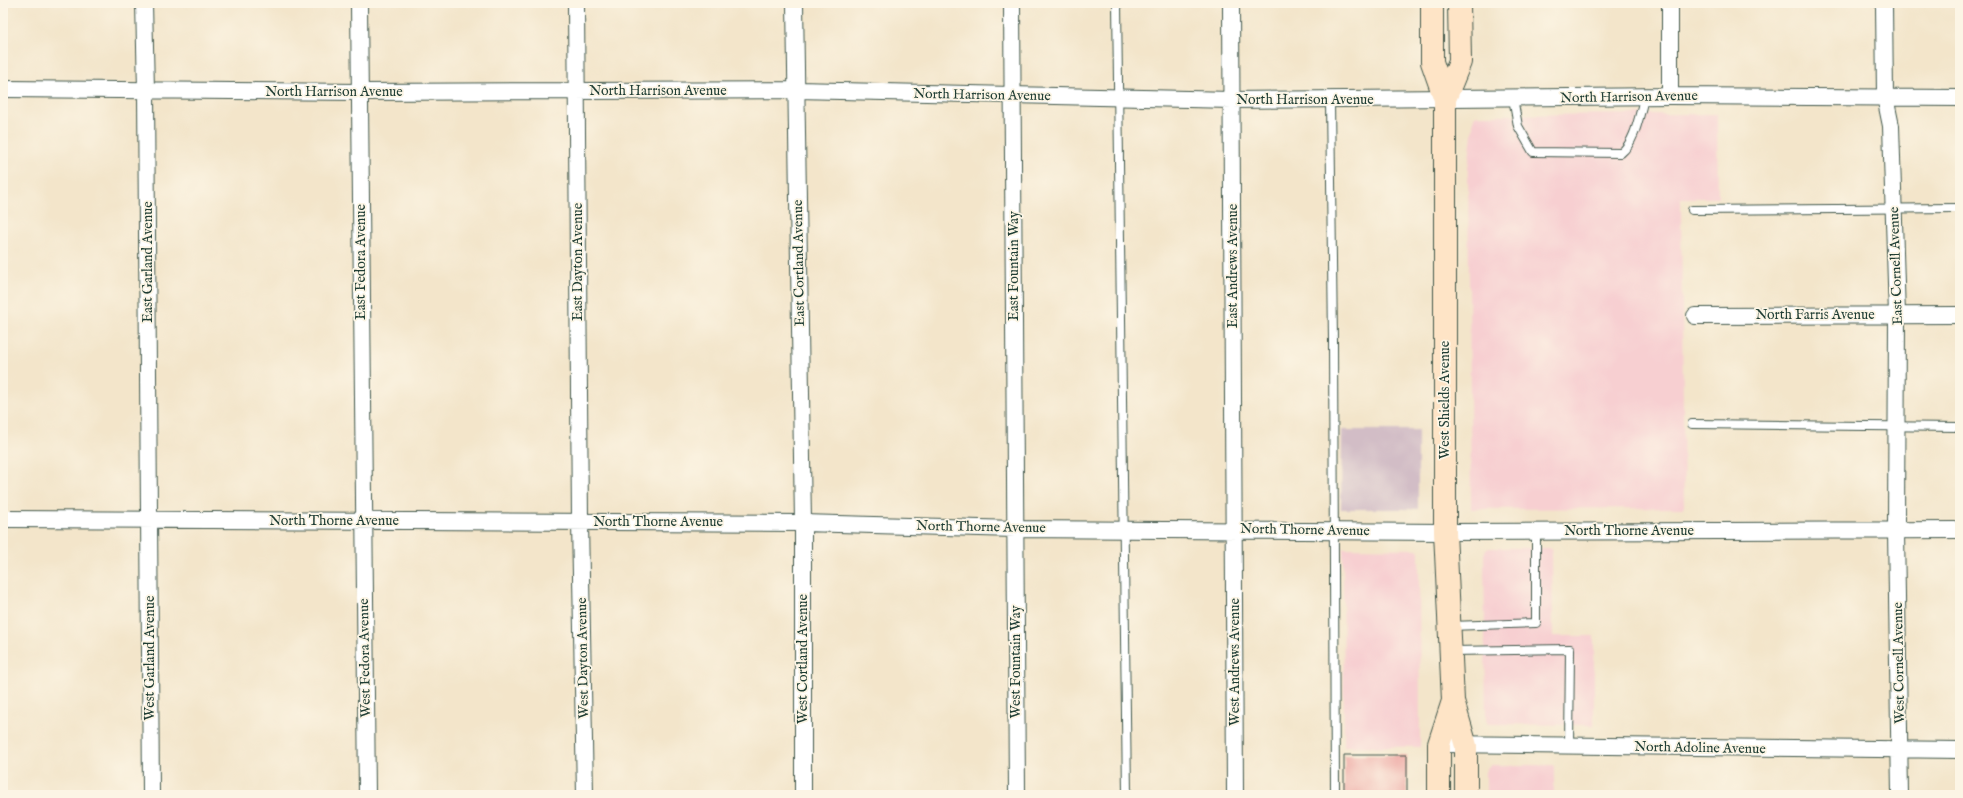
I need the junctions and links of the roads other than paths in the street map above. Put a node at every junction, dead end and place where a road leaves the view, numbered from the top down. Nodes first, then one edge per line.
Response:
1 (144, 3) edge
2 (359, 3) edge
3 (576, 3) edge
4 (795, 3) edge
5 (1012, 3) edge
6 (1117, 3) edge
7 (1231, 3) edge
8 (1432, 3) edge
9 (1459, 3) edge
10 (1670, 3) edge
11 (1884, 3) edge
12 (3, 89) edge
13 (146, 90) junction
14 (796, 90) junction
15 (360, 92) junction
16 (577, 92) junction
17 (1013, 96) junction
18 (1644, 96) junction
19 (1670, 96) junction
20 (1117, 97) junction
21 (1885, 97) junction
22 (1512, 98) junction
23 (1960, 98) edge
24 (1445, 99) junction
25 (1232, 100) junction
26 (1330, 100) junction
27 (1894, 208) junction
28 (1960, 208) edge
29 (1692, 210) dead end
30 (1897, 315) junction
31 (1960, 315) edge
32 (1695, 316) dead end
33 (1692, 424) dead end
34 (1897, 426) junction
35 (1960, 427) edge
36 (3, 519) edge
37 (149, 521) junction
38 (363, 521) junction
39 (580, 522) junction
40 (803, 523) junction
41 (1015, 528) junction
42 (1124, 529) junction
43 (1234, 529) junction
44 (1896, 530) junction
45 (1960, 530) edge
46 (1334, 531) junction
47 (1445, 532) junction
48 (1536, 532) junction
49 (1449, 626) junction
50 (1450, 651) junction
51 (1452, 701) junction
52 (1439, 744) junction
53 (1466, 746) junction
54 (1569, 747) junction
55 (1900, 750) junction
56 (1960, 750) edge
57 (151, 795) edge
58 (367, 795) edge
59 (585, 795) edge
60 (803, 795) edge
61 (1017, 795) edge
62 (1127, 795) edge
63 (1235, 795) edge
64 (1335, 795) edge
65 (1439, 795) edge
66 (1466, 795) edge
67 (1900, 795) edge

1 - 13 street, East Garland Avenue
2 - 15 street, East Fedora Avenue
3 - 16 street, East Dayton Avenue
4 - 14 street, East Cortland Avenue
5 - 17 street, East Fountain Way
6 - 20 lane
7 - 25 street, East Andrews Avenue
8 - 24 main road, West Shields Avenue
9 - 24 main road, West Shields Avenue
10 - 19 street
11 - 21 street, East Cornell Avenue
12 - 13 street, North Harrison Avenue
13 - 15 street, North Harrison Avenue
13 - 37 street, East Garland Avenue
14 - 16 street, North Harrison Avenue
14 - 17 street, North Harrison Avenue
14 - 40 street, East Cortland Avenue
15 - 16 street, North Harrison Avenue
15 - 38 street, East Fedora Avenue
16 - 39 street, East Dayton Avenue
17 - 20 street, North Harrison Avenue
17 - 41 street, East Fountain Way
18 - 19 street, North Harrison Avenue
18 - 22 street, North Harrison Avenue
18 - 22 lane
19 - 21 street, North Harrison Avenue
20 - 25 street, North Harrison Avenue
20 - 42 lane
21 - 23 street, North Harrison Avenue
21 - 27 street, East Cornell Avenue
22 - 24 street, North Harrison Avenue
24 - 26 street, North Harrison Avenue
24 - 47 main road, West Shields Avenue
25 - 26 street, North Harrison Avenue
25 - 43 street, East Andrews Avenue
26 - 46 lane
27 - 28 lane
27 - 29 lane
27 - 30 street, East Cornell Avenue
30 - 31 street, North Farris Avenue
30 - 32 street, North Farris Avenue
30 - 34 street, East Cornell Avenue
33 - 34 lane
34 - 35 lane
34 - 44 street, East Cornell Avenue
36 - 37 street, North Thorne Avenue
37 - 38 street, North Thorne Avenue
37 - 57 street, West Garland Avenue
38 - 39 street, North Thorne Avenue
38 - 58 street, West Fedora Avenue
39 - 40 street, North Thorne Avenue
39 - 59 street, West Dayton Avenue
40 - 41 street, North Thorne Avenue
40 - 60 street, West Cortland Avenue
41 - 42 street, North Thorne Avenue
41 - 61 street, West Fountain Way
42 - 43 street, North Thorne Avenue
42 - 62 lane
43 - 46 street, North Thorne Avenue
43 - 63 street, West Andrews Avenue
44 - 45 street, North Thorne Avenue
44 - 48 street, North Thorne Avenue
44 - 55 street, West Cornell Avenue
46 - 47 street, North Thorne Avenue
46 - 64 lane
47 - 48 street, North Thorne Avenue
47 - 49 main road, West Shields Avenue
48 - 49 lane
49 - 50 main road, West Shields Avenue
50 - 51 main road, West Shields Avenue
50 - 54 lane
51 - 52 main road, West Shields Avenue
51 - 53 main road, West Shields Avenue
52 - 53 street, North Adoline Avenue
52 - 65 main road, West Shields Avenue
53 - 54 street, North Adoline Avenue
53 - 66 main road, West Shields Avenue
54 - 55 street, North Adoline Avenue
55 - 56 street, North Adoline Avenue
55 - 67 street, West Cornell Avenue

